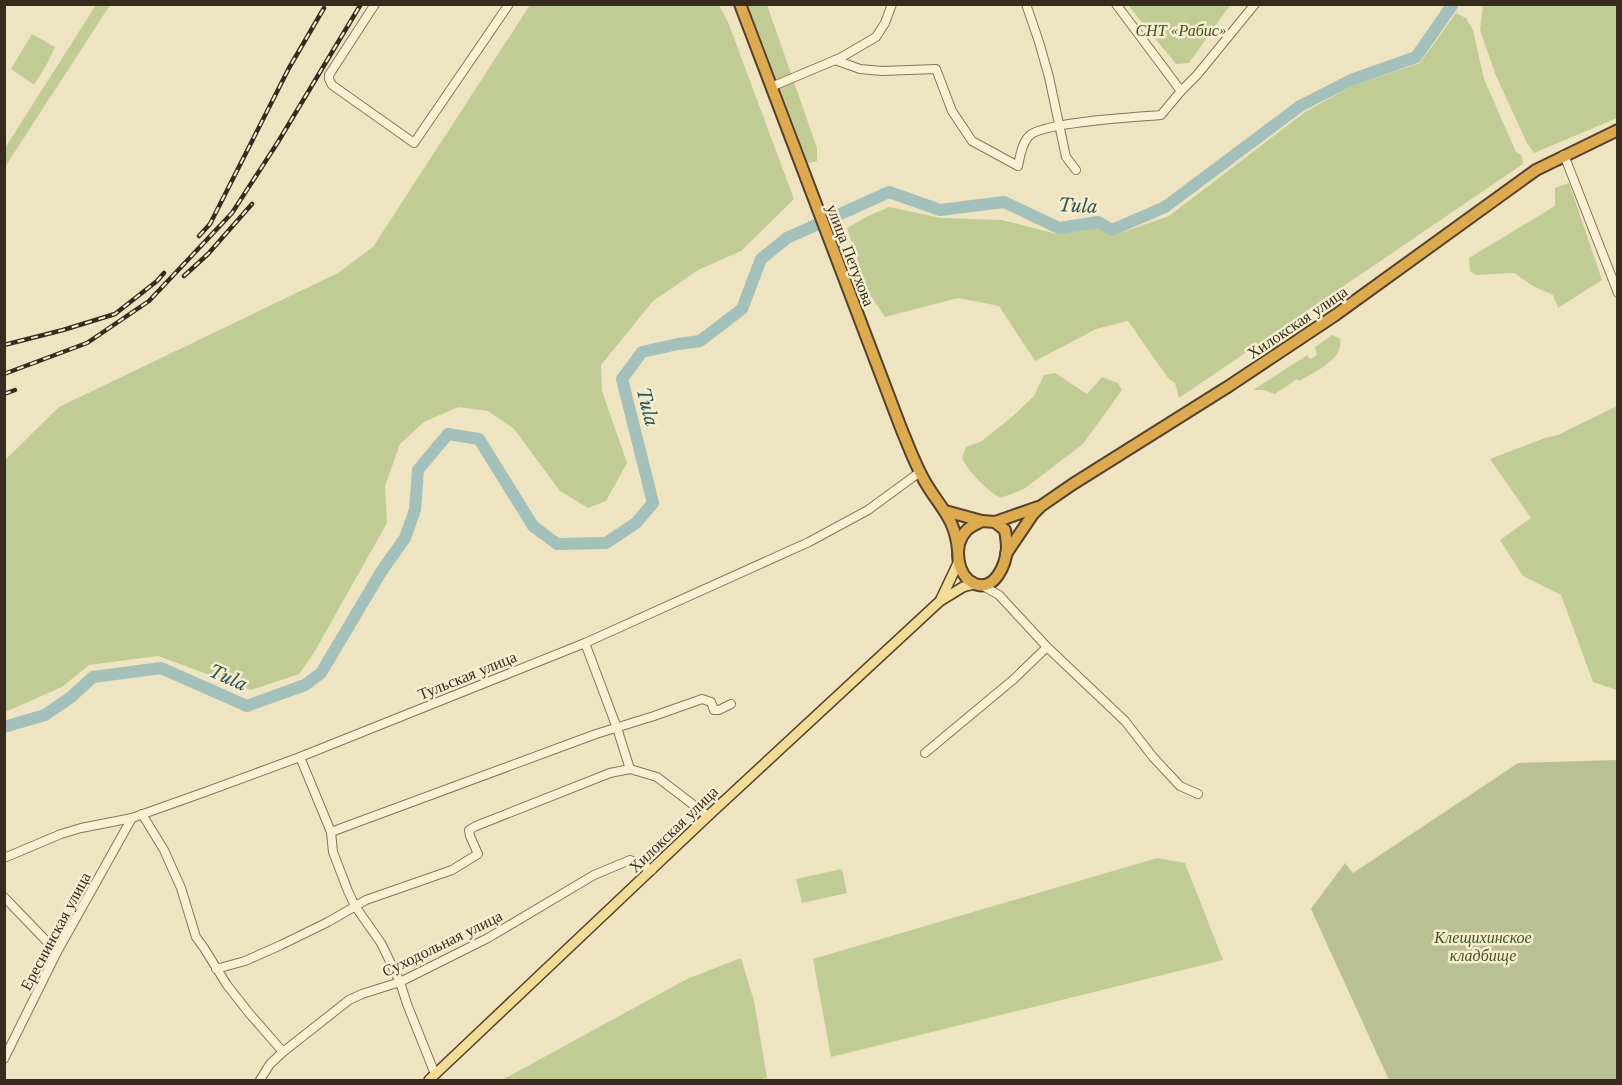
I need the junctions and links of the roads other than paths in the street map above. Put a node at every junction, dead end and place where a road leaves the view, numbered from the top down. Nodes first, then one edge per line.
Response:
1 (375, 4) edge
2 (509, 4) edge
3 (740, 4) edge
4 (892, 4) edge
5 (1026, 4) edge
6 (1116, 4) edge
7 (1255, 4) edge
8 (835, 60) junction
9 (771, 87) junction
10 (1181, 90) junction
11 (1059, 126) junction
12 (1617, 130) edge
13 (1564, 155) junction
14 (1076, 170) dead end
15 (1617, 293) edge
16 (920, 472) junction
17 (1041, 506) junction
18 (944, 511) junction
19 (982, 521) junction
20 (994, 522) junction
21 (1006, 554) junction
22 (959, 555) junction
23 (998, 576) junction
24 (978, 584) junction
25 (999, 595) junction
26 (940, 601) junction
27 (585, 643) junction
28 (1047, 647) junction
29 (731, 704) dead end
30 (617, 728) junction
31 (925, 753) dead end
32 (300, 757) junction
33 (630, 769) junction
34 (1198, 794) dead end
35 (142, 814) junction
36 (708, 816) junction
37 (132, 818) junction
38 (331, 832) junction
39 (4, 858) edge
40 (652, 870) junction
41 (4, 897) edge
42 (355, 906) junction
43 (57, 952) junction
44 (216, 969) junction
45 (400, 982) junction
46 (283, 1052) junction
47 (4, 1059) edge
48 (432, 1077) edge
49 (261, 1080) edge

1 - 2 street
3 - 9 highway, улица Петухова
4 - 8 street
5 - 11 street
6 - 10 street
7 - 10 street
8 - 9 street
8 - 11 street
9 - 16 highway, улица Петухова
10 - 11 street
11 - 14 street
12 - 13 highway, Хилокская улица
13 - 15 street
13 - 17 highway, Хилокская улица
16 - 18 highway, улица Петухова
16 - 27 street, Тульская улица
17 - 20 highway
17 - 21 highway
18 - 19 highway
18 - 22 highway, улица Петухова
19 - 20 highway
19 - 22 highway
20 - 21 highway
21 - 23 highway
22 - 24 highway
22 - 26 main road
23 - 24 highway
23 - 25 street
24 - 25 street
24 - 26 main road
25 - 28 street
26 - 36 main road, Хилокская улица
27 - 30 street
27 - 32 street, Тульская улица
28 - 31 street
28 - 34 street
29 - 30 street
30 - 33 street
30 - 38 street
32 - 35 street, Тульская улица
32 - 38 street
33 - 36 street
33 - 42 street
35 - 37 street, Тульская улица
35 - 44 street
36 - 40 main road, Хилокская улица
37 - 39 street, Тульская улица
37 - 43 street, Ереснинская улица
38 - 42 street
40 - 45 street, Суходольная улица
40 - 48 main road, Хилокская улица
41 - 43 street
42 - 44 street
42 - 45 street
43 - 47 street, Ереснинская улица
44 - 46 street
45 - 46 street, Суходольная улица
45 - 48 street
46 - 49 street, Суходольная улица

